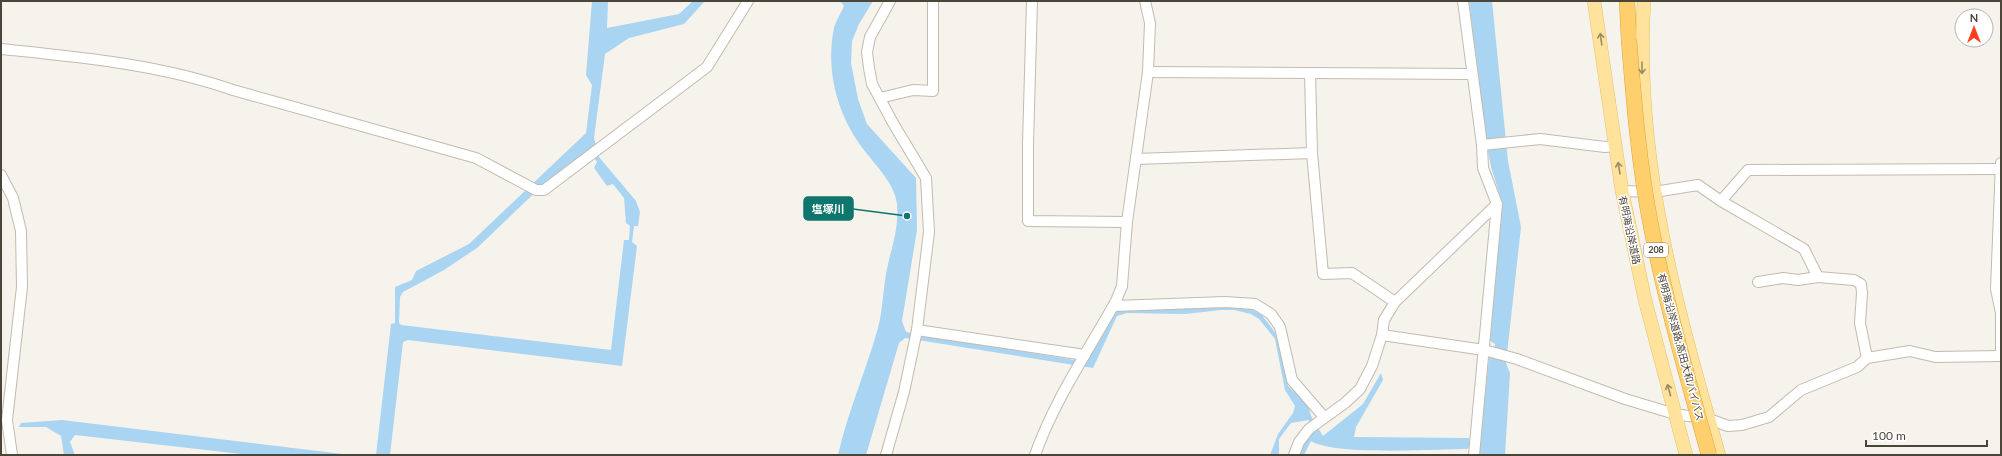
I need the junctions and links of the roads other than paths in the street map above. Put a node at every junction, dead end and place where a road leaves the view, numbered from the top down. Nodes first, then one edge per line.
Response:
1 (748, 1) edge
2 (890, 1) edge
3 (933, 1) edge
4 (1032, 1) edge
5 (1145, 1) edge
6 (1463, 1) edge
7 (1594, 1) edge
8 (1627, 1) edge
9 (1644, 1) edge
10 (1, 49) edge
11 (1148, 72) junction
12 (1310, 74) junction
13 (1472, 74) junction
14 (880, 98) junction
15 (1482, 145) junction
16 (1615, 146) junction
17 (1312, 153) junction
18 (1136, 159) junction
19 (2000, 165) edge
20 (1, 175) edge
21 (1622, 190) junction
22 (1654, 192) junction
23 (1721, 201) junction
24 (1497, 204) junction
25 (1127, 222) junction
26 (1818, 277) junction
27 (1758, 282) dead end
28 (1395, 302) junction
29 (1114, 306) junction
30 (917, 330) junction
31 (1382, 335) junction
32 (2001, 344) edge
33 (1484, 350) junction
34 (1085, 355) junction
35 (2001, 355) edge
36 (1867, 358) junction
37 (1675, 414) junction
38 (1324, 417) junction
39 (1708, 419) junction
40 (4, 420) edge
41 (12, 455) edge
42 (886, 455) edge
43 (1035, 455) edge
44 (1294, 455) edge
45 (1474, 455) edge
46 (1686, 455) edge
47 (1709, 455) edge
48 (1719, 455) edge

1 - 10 street
2 - 14 street
3 - 14 street
4 - 25 street
5 - 11 street
6 - 13 street
16 -> 7 main road, 有明海沿岸道路
8 - 47 highway, 有明海沿岸道路;高田大和バイパス / 208, bridge
9 -> 22 main road
11 - 12 street
11 - 18 street
12 - 13 street
12 - 17 street
13 - 15 street
14 - 30 street
15 - 16 street
15 - 24 street
21 -> 16 main road, 有明海沿岸道路
17 - 18 street
17 - 28 street
18 - 25 street
19 - 23 street
19 - 32 street
20 - 40 street
21 - 22 street
37 -> 21 main road, 有明海沿岸道路
22 - 23 street
22 - 39 main road
23 - 26 street
24 - 28 street
24 - 33 street
25 - 29 street
26 - 27 street
26 - 36 street
28 - 31 street
29 - 34 street
29 - 38 street
30 - 34 street
30 - 42 street
31 - 33 street
31 - 38 street
32 - 35 street
33 - 37 street
33 - 45 street
34 - 43 street
35 - 36 street
36 - 39 street
37 - 39 street
37 - 46 main road, 有明海沿岸道路
38 - 44 street
39 - 48 main road
40 - 41 street

